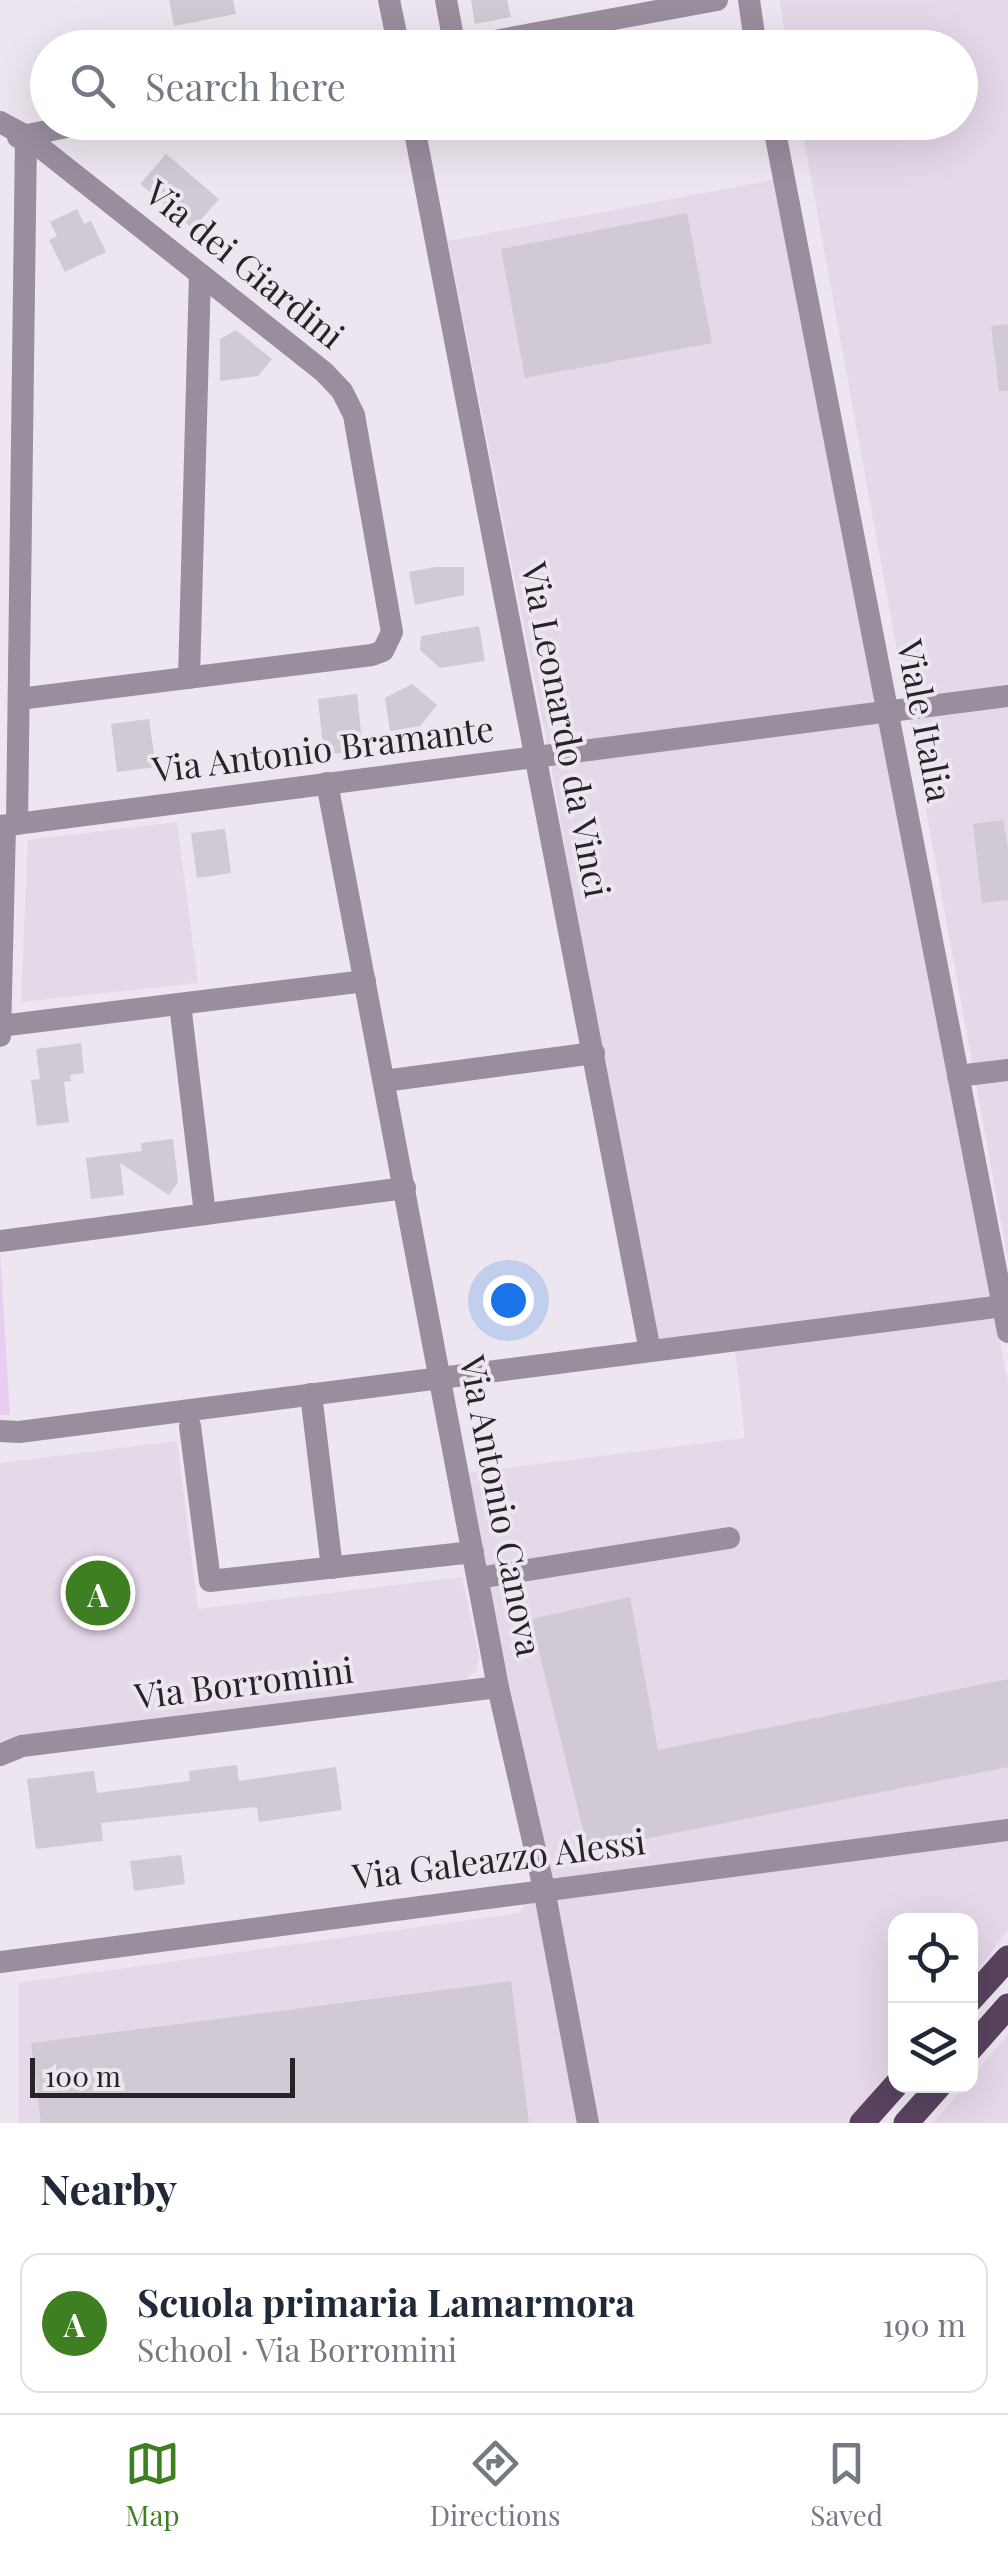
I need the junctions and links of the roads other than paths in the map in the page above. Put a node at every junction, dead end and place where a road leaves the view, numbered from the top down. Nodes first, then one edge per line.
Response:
1 (389, 0) edge
2 (446, 0) edge
3 (717, 0) edge
4 (395, 30) edge
5 (452, 30) edge
6 (554, 30) edge
7 (0, 122) edge
8 (30, 135) edge
9 (26, 136) junction
10 (30, 139) edge
11 (0, 140) edge
12 (31, 140) edge
13 (416, 140) edge
14 (776, 140) edge
15 (200, 274) junction
16 (189, 678) junction
17 (1008, 696) edge
18 (20, 700) junction
19 (888, 714) junction
20 (534, 758) junction
21 (328, 783) junction
22 (7, 825) edge
23 (1, 870) edge
24 (365, 981) junction
25 (180, 1004) junction
26 (0, 1026) edge
27 (0, 1036) edge
28 (594, 1053) junction
29 (1008, 1070) edge
30 (958, 1076) junction
31 (384, 1081) junction
32 (405, 1188) junction
33 (205, 1214) junction
34 (0, 1241) edge
35 (1003, 1306) junction
36 (1008, 1332) edge
37 (650, 1351) junction
38 (440, 1377) junction
39 (312, 1394) junction
40 (190, 1426) dead end
41 (0, 1431) edge
42 (729, 1538) dead end
43 (473, 1552) junction
44 (332, 1568) junction
45 (478, 1578) junction
46 (498, 1687) junction
47 (0, 1755) edge
48 (1008, 1830) edge
49 (544, 1889) junction
50 (1008, 1958) edge
51 (0, 1962) edge
52 (978, 1991) edge
53 (1008, 2006) edge
54 (978, 2040) edge
55 (889, 2093) edge
56 (933, 2093) edge
57 (588, 2123) edge
58 (862, 2123) edge
59 (906, 2123) edge

1 - 4 street
2 - 5 street
3 - 6 street
7 - 9 street, Via dei Giardini
8 - 9 street
9 - 10 street, Via dei Giardini
9 - 11 street
9 - 18 street
12 - 15 street, Via dei Giardini
13 - 20 street, Via Leonardo da Vinci
14 - 19 street, Viale Italia
15 - 16 street
15 - 16 street, Via dei Giardini
16 - 18 street, Via dei Giardini
17 - 19 street, Via Antonio Bramante
18 - 22 street
19 - 20 street, Via Antonio Bramante
19 - 30 street, Viale Italia
20 - 21 street, Via Antonio Bramante
20 - 28 street, Via Leonardo da Vinci
21 - 22 street, Via Antonio Bramante
21 - 24 street, Via Antonio Canova
22 - 23 street
23 - 26 street
24 - 25 street
24 - 31 street, Via Antonio Canova
25 - 26 street
25 - 33 street
26 - 27 street
28 - 31 street
28 - 37 street, Via Leonardo da Vinci
29 - 30 street
30 - 35 street, Viale Italia
31 - 32 street, Via Antonio Canova
32 - 33 street
32 - 38 street, Via Antonio Canova
33 - 34 street
35 - 36 street, Viale Italia
35 - 37 street
37 - 38 street
38 - 39 street
38 - 43 street, Via Antonio Canova
39 - 41 street
39 - 44 street
40 - 44 street
42 - 45 street
43 - 44 street
43 - 45 street, Via Antonio Canova
45 - 46 street, Via Antonio Canova
46 - 47 street, Via Borromini
46 - 49 street, Via Antonio Canova
48 - 49 street, Via Galeazzo Alessi
49 - 51 street, Via Galeazzo Alessi
49 - 57 street, Via Antonio Canova
50 - 52 main road
53 - 54 main road
55 - 58 main road
56 - 59 main road

